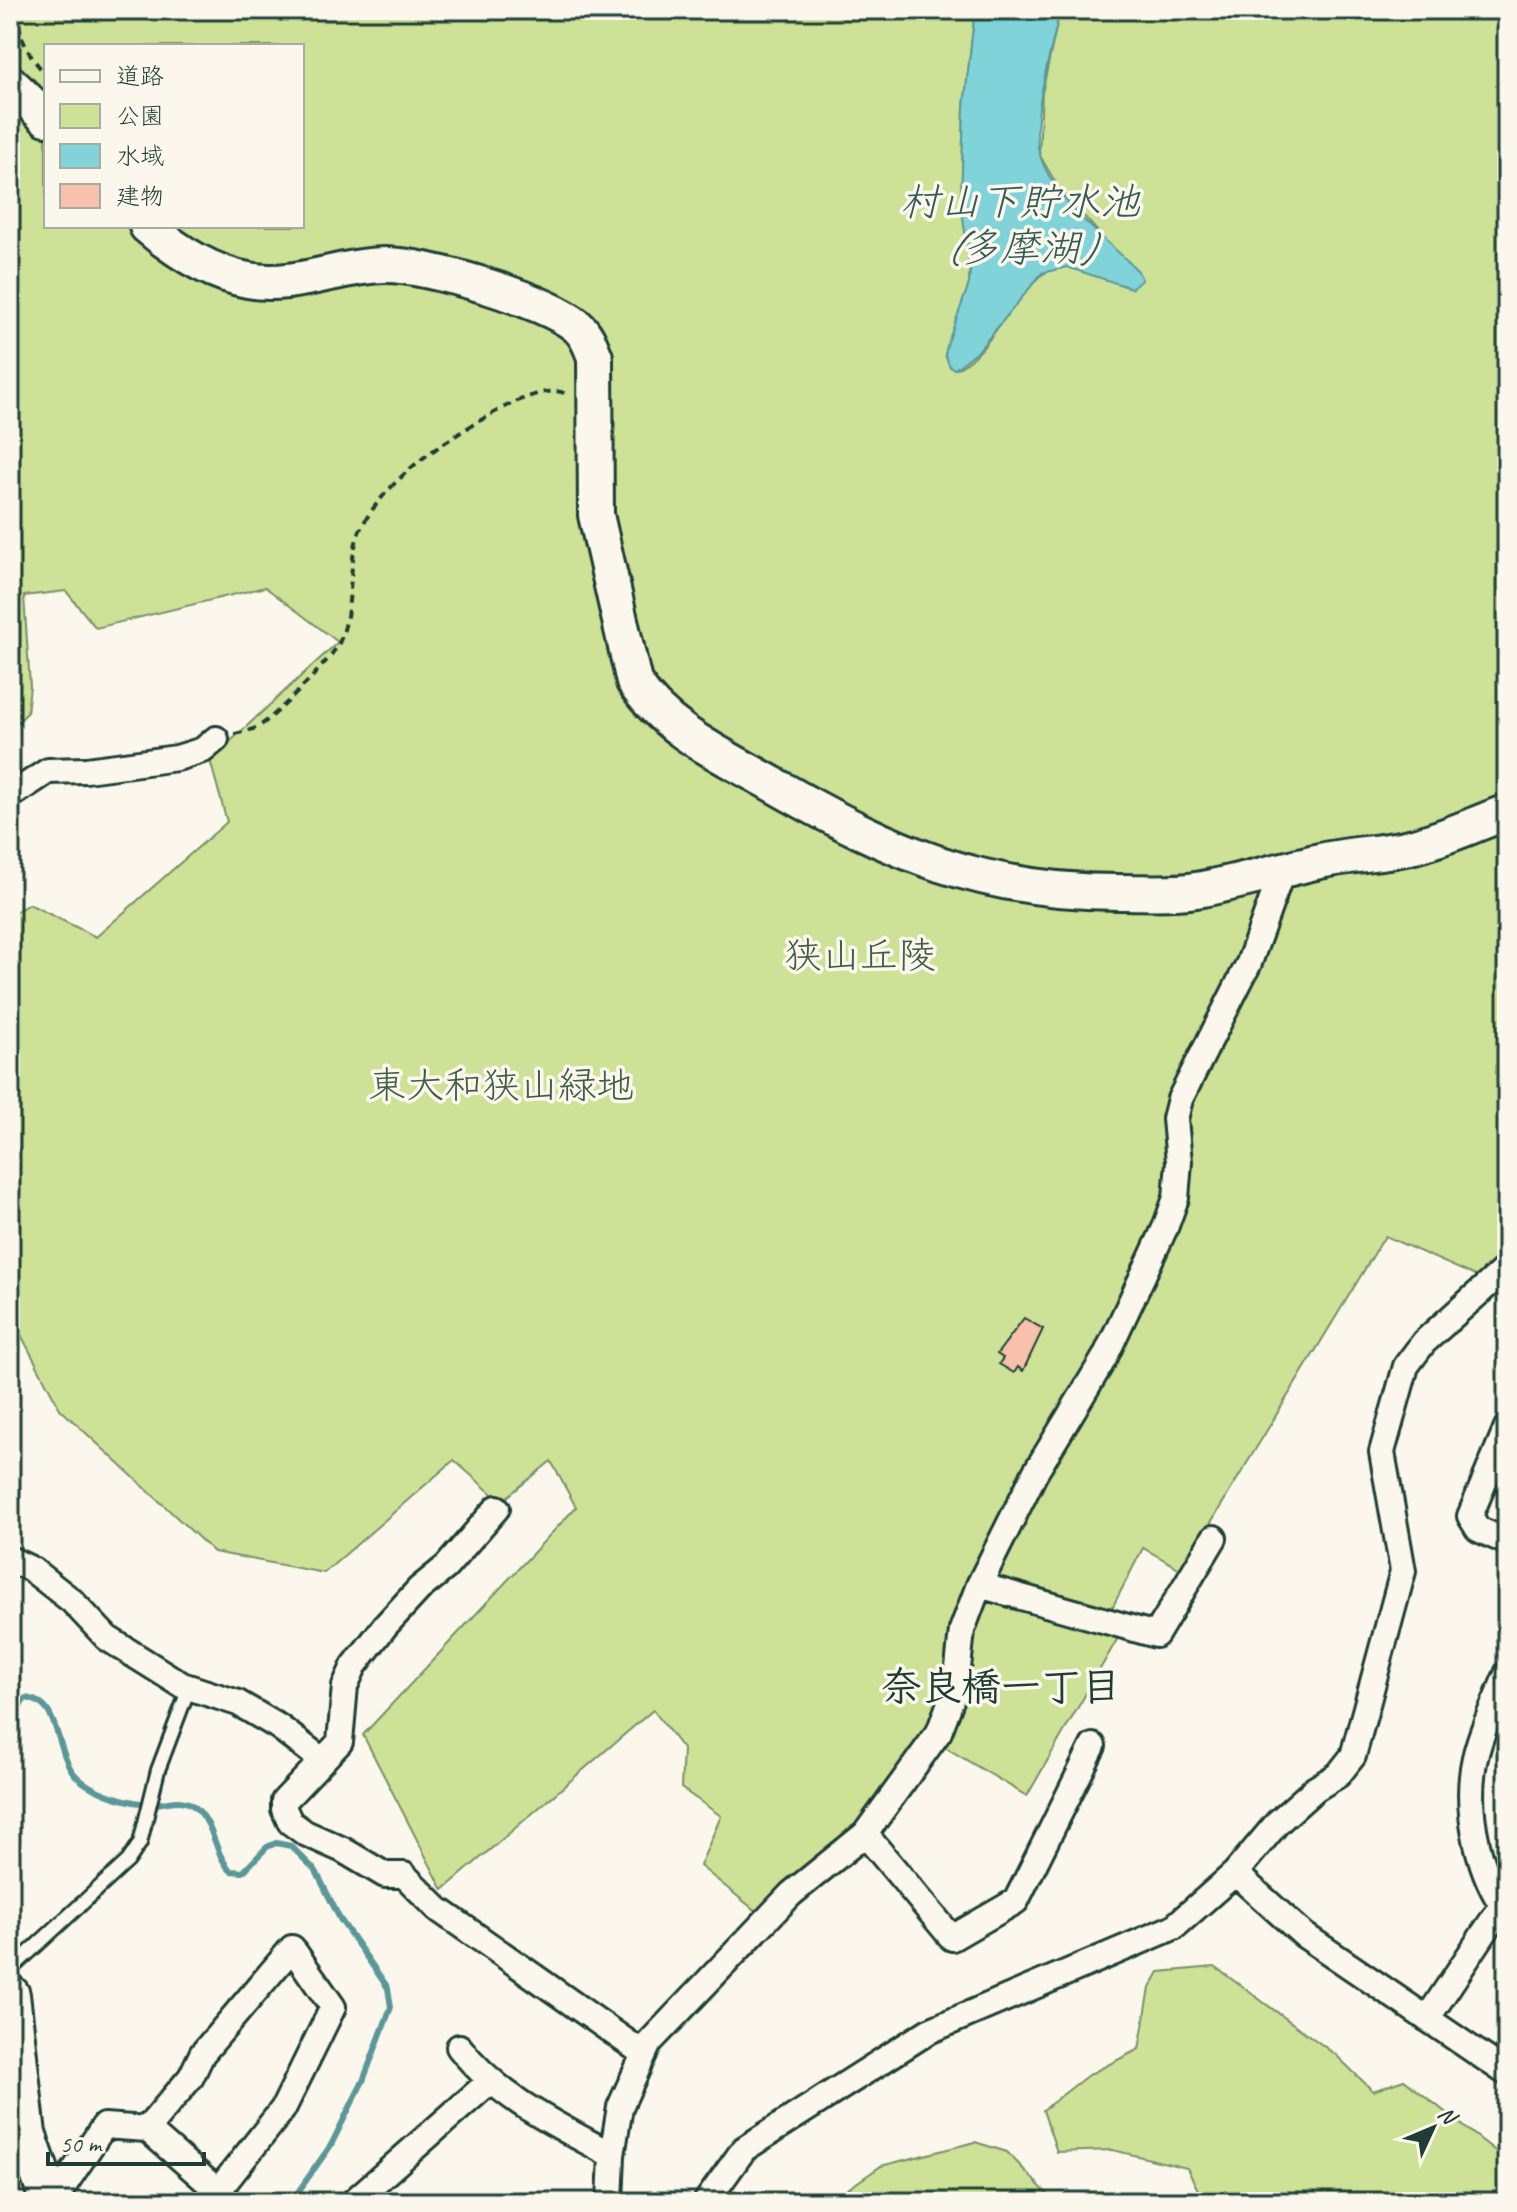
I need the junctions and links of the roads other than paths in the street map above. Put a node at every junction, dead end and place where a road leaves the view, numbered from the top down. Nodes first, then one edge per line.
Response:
1 (10, 83) edge
2 (44, 116) edge
3 (150, 228) edge
4 (216, 739) road end
5 (10, 796) edge
6 (1507, 812) edge
7 (1283, 869) junction
8 (1505, 1269) dead end
9 (1507, 1427) edge
10 (497, 1508) dead end
11 (1214, 1538) dead end
12 (1507, 1542) edge
13 (10, 1559) edge
14 (979, 1585) junction
15 (1507, 1674) edge
16 (189, 1688) junction
17 (1500, 1709) edge
18 (1093, 1746) dead end
19 (322, 1760) junction
20 (865, 1834) junction
21 (1235, 1873) junction
22 (1505, 1909) edge
23 (10, 1970) edge
24 (10, 1995) edge
25 (1427, 2019) junction
26 (459, 2047) dead end
27 (644, 2054) junction
28 (1507, 2073) edge
29 (489, 2082) junction
30 (147, 2129) junction
31 (612, 2155) junction
32 (224, 2197) edge
33 (51, 2202) edge
34 (353, 2202) edge
35 (610, 2202) edge
36 (706, 2202) edge

1 - 2 street
3 - 7 street
4 - 5 street
6 - 7 street
7 - 14 street
8 - 21 street
9 - 12 street
10 - 19 street
11 - 14 street
13 - 16 street
14 - 20 street
15 - 17 street
16 - 19 street
16 - 23 lane
17 - 22 street
18 - 20 street
19 - 27 street
20 - 27 street
21 - 25 street
21 - 36 street
22 - 25 street
24 - 33 main road
25 - 28 street
26 - 29 street
27 - 31 street
29 - 31 street
29 - 34 street
30 - 32 street
30 - 32 street
30 - 33 street
31 - 35 street

